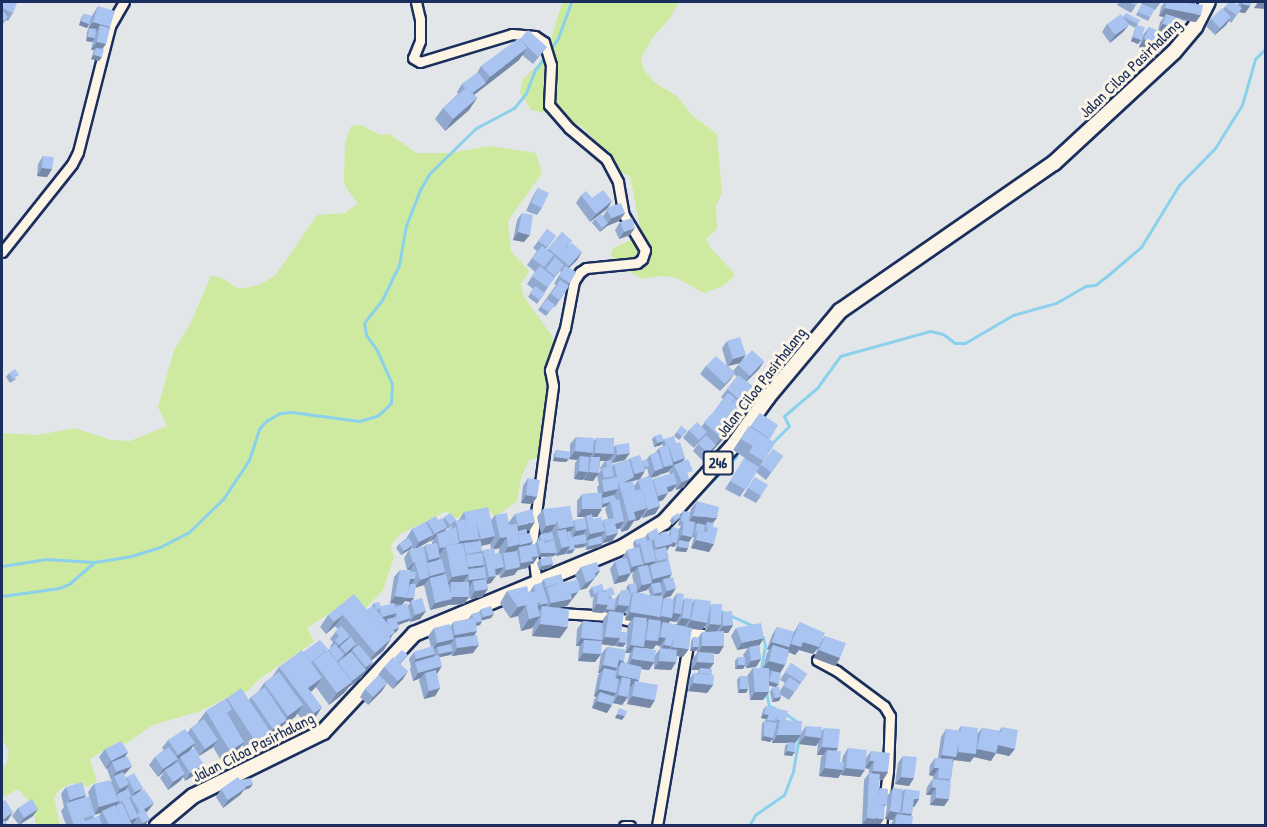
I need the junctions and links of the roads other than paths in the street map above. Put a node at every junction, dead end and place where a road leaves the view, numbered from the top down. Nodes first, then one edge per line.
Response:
1 (124, 2) edge
2 (416, 2) edge
3 (1208, 2) edge
4 (2, 252) edge
5 (537, 587) junction
6 (548, 612) edge
7 (650, 626) edge
8 (670, 628) edge
9 (690, 631) junction
10 (722, 639) edge
11 (817, 660) dead end
12 (157, 825) edge
13 (624, 825) edge
14 (630, 825) edge
15 (657, 825) edge
16 (881, 825) edge

1 - 4 street
2 - 5 street
3 - 5 main road, Jalan Ciloa Pasirhalang / 246
5 - 12 main road, Jalan Ciloa Pasirhalang / 246
6 - 7 street
8 - 9 street
9 - 10 street
9 - 15 street
11 - 16 street
13 - 14 street

